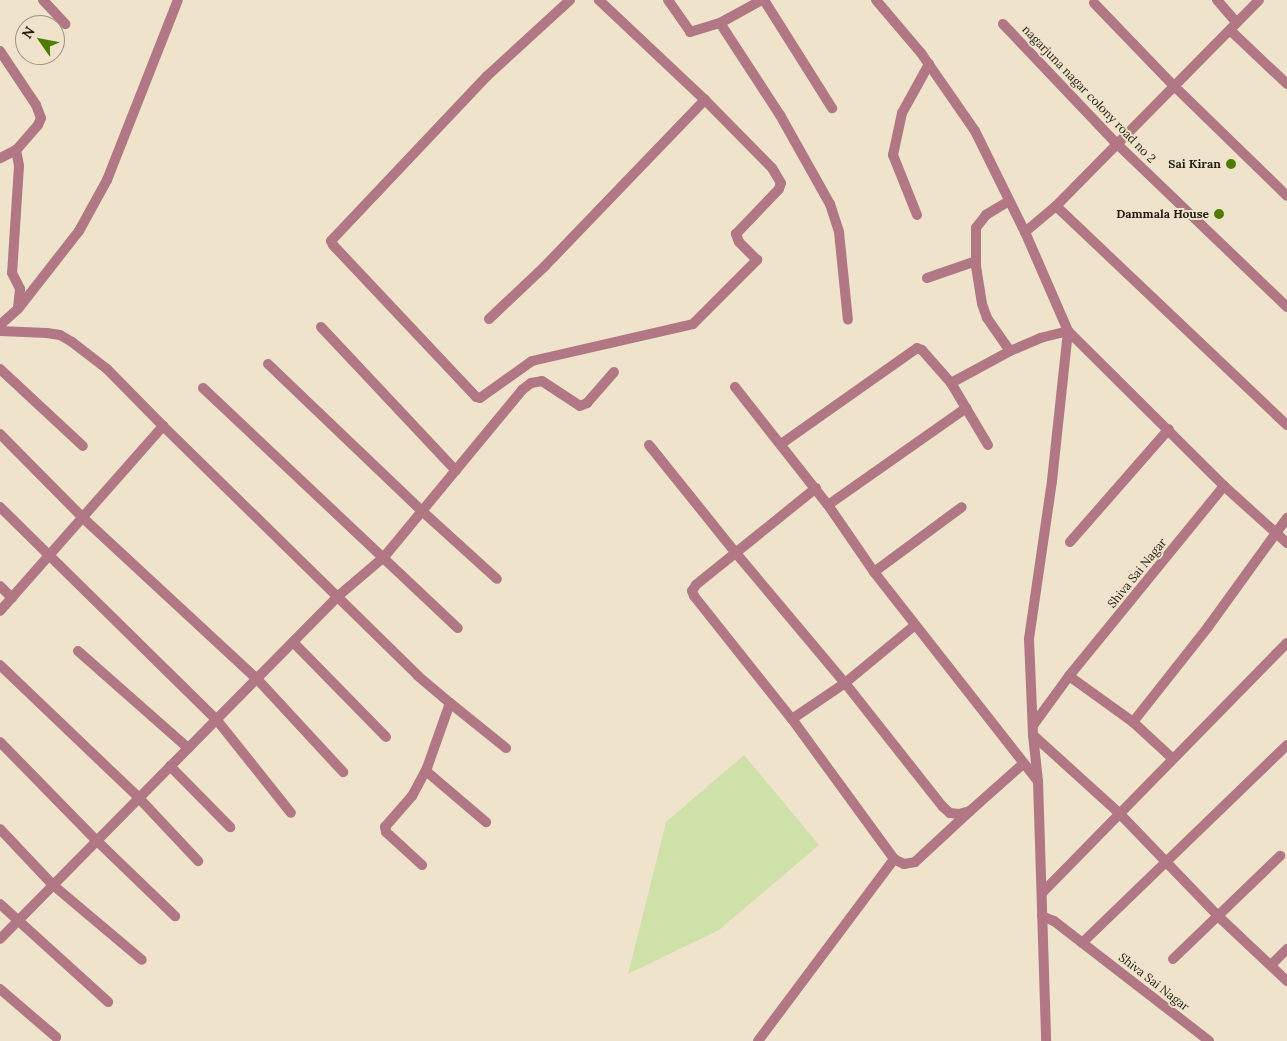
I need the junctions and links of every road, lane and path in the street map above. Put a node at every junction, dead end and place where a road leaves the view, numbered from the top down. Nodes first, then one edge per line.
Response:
1 (42, 0) edge
2 (178, 0) edge
3 (570, 0) edge
4 (599, 0) edge
5 (668, 0) edge
6 (763, 0) edge
7 (876, 0) edge
8 (1216, 0) edge
9 (1259, 0) edge
10 (1094, 3) dead end
11 (720, 23) junction
12 (66, 24) dead end
13 (1003, 24) dead end
14 (1234, 27) junction
15 (0, 51) edge
16 (929, 64) junction
17 (1287, 84) edge
18 (1173, 85) junction
19 (705, 100) junction
20 (832, 108) dead end
21 (1116, 143) junction
22 (16, 150) junction
23 (0, 158) edge
24 (1287, 196) edge
25 (1009, 201) junction
26 (1056, 206) junction
27 (917, 215) dead end
28 (1025, 232) junction
29 (976, 261) junction
30 (927, 278) dead end
31 (1287, 307) edge
32 (18, 309) junction
33 (488, 319) dead end
34 (848, 320) dead end
35 (0, 325) edge
36 (321, 327) dead end
37 (0, 331) edge
38 (1068, 331) junction
39 (1010, 351) junction
40 (268, 364) dead end
41 (0, 369) edge
42 (614, 372) dead end
43 (951, 384) junction
44 (735, 387) dead end
45 (203, 388) dead end
46 (966, 408) junction
47 (163, 426) junction
48 (1287, 426) edge
49 (1169, 429) junction
50 (0, 434) edge
51 (650, 444) dead end
52 (781, 444) junction
53 (988, 445) dead end
54 (83, 446) dead end
55 (456, 471) junction
56 (1224, 486) junction
57 (816, 488) junction
58 (828, 505) junction
59 (0, 507) edge
60 (962, 507) dead end
61 (422, 511) junction
62 (82, 517) junction
63 (1287, 518) edge
64 (1277, 533) junction
65 (1070, 542) dead end
66 (1287, 543) edge
67 (735, 552) junction
68 (50, 555) junction
69 (384, 557) junction
70 (874, 572) junction
71 (497, 579) dead end
72 (0, 586) edge
73 (337, 597) junction
74 (12, 598) junction
75 (0, 611) edge
76 (915, 625) junction
77 (458, 628) dead end
78 (292, 642) junction
79 (1287, 643) edge
80 (78, 651) dead end
81 (0, 666) edge
82 (1070, 676) junction
83 (257, 679) junction
84 (845, 683) junction
85 (449, 701) junction
86 (792, 719) junction
87 (216, 720) junction
88 (1133, 722) junction
89 (1034, 724) junction
90 (1033, 736) junction
91 (386, 737) dead end
92 (0, 742) edge
93 (1287, 744) edge
94 (188, 748) junction
95 (506, 748) dead end
96 (1173, 759) junction
97 (1024, 763) junction
98 (170, 766) junction
99 (343, 772) dead end
100 (426, 772) junction
101 (1038, 782) junction
102 (138, 797) junction
103 (970, 811) junction
104 (291, 813) dead end
105 (1120, 814) junction
106 (486, 822) dead end
107 (230, 827) dead end
108 (0, 829) edge
109 (96, 840) junction
110 (1280, 856) dead end
111 (894, 859) junction
112 (198, 861) dead end
113 (1167, 862) junction
114 (422, 865) dead end
115 (53, 885) junction
116 (1042, 893) junction
117 (0, 904) edge
118 (175, 916) dead end
119 (1042, 916) junction
120 (1218, 916) junction
121 (17, 921) junction
122 (0, 938) edge
123 (1082, 943) junction
124 (1287, 949) edge
125 (1173, 959) dead end
126 (142, 960) dead end
127 (1270, 965) junction
128 (1287, 982) edge
129 (0, 989) edge
130 (108, 1002) dead end
131 (56, 1037) dead end
132 (758, 1041) edge
133 (1046, 1041) edge
134 (1209, 1041) edge

1 - 12 street
2 - 32 street
3 - 19 street
4 - 19 street
5 - 11 street
6 - 11 street
6 - 20 street
7 - 16 street
8 - 14 street
9 - 14 street
10 - 18 street
11 - 34 street
13 - 21 street, nagarjuna nagar colony road no 2
14 - 17 street
14 - 18 street
15 - 22 street
16 - 25 street
16 - 27 street
18 - 21 street
18 - 24 street
19 - 33 street
21 - 26 street
21 - 31 street, nagarjuna nagar colony road no 2
22 - 23 street
22 - 32 street
25 - 28 street
25 - 29 street
26 - 28 street
26 - 48 street
28 - 38 street
29 - 30 street
29 - 39 street
32 - 35 street
36 - 55 street
37 - 47 street
38 - 39 street
38 - 49 street
38 - 89 street
39 - 43 street
40 - 61 street
41 - 54 street
42 - 55 street
43 - 46 street
43 - 52 street
44 - 52 street
45 - 69 street
46 - 53 street
46 - 58 street
47 - 62 street
47 - 73 street
49 - 56 street
49 - 65 street
50 - 62 street
51 - 67 street
52 - 57 street
55 - 61 street
56 - 64 street
56 - 82 street, Shiva Sai Nagar
57 - 58 street
57 - 67 street
58 - 70 street
59 - 68 street
60 - 70 street
61 - 69 street
61 - 71 street
62 - 68 street
62 - 83 street
63 - 64 street
64 - 66 street
64 - 88 street
67 - 84 street
67 - 86 street
68 - 74 street
68 - 87 street
69 - 73 street
69 - 77 street
70 - 76 street
72 - 74 street
73 - 78 street
73 - 85 street
74 - 75 street
76 - 84 street
76 - 97 street
78 - 83 street
78 - 91 street
79 - 96 street
80 - 94 street
81 - 102 street
82 - 88 street
82 - 89 street, Shiva Sai Nagar
83 - 87 street
83 - 99 street
84 - 86 street
84 - 103 street
85 - 95 street
85 - 100 street
86 - 111 street
87 - 94 street
87 - 104 street
88 - 96 street
89 - 90 street
90 - 101 street
90 - 105 street
92 - 109 street
93 - 113 street
94 - 98 street
96 - 105 street
97 - 101 street
97 - 103 street
98 - 102 street
98 - 107 street
100 - 106 street
100 - 114 street
101 - 116 street
102 - 109 street
102 - 112 street
103 - 111 street
105 - 113 street
105 - 116 street
108 - 115 street
109 - 115 street
109 - 118 street
110 - 120 street
111 - 132 street
113 - 120 street
113 - 123 street
115 - 121 street
115 - 126 street
116 - 119 street
117 - 121 street
119 - 123 street, Shiva Sai Nagar
119 - 133 street
120 - 125 street
120 - 127 street
121 - 122 street
121 - 130 street
123 - 134 street, Shiva Sai Nagar
124 - 127 street
127 - 128 street
129 - 131 street

